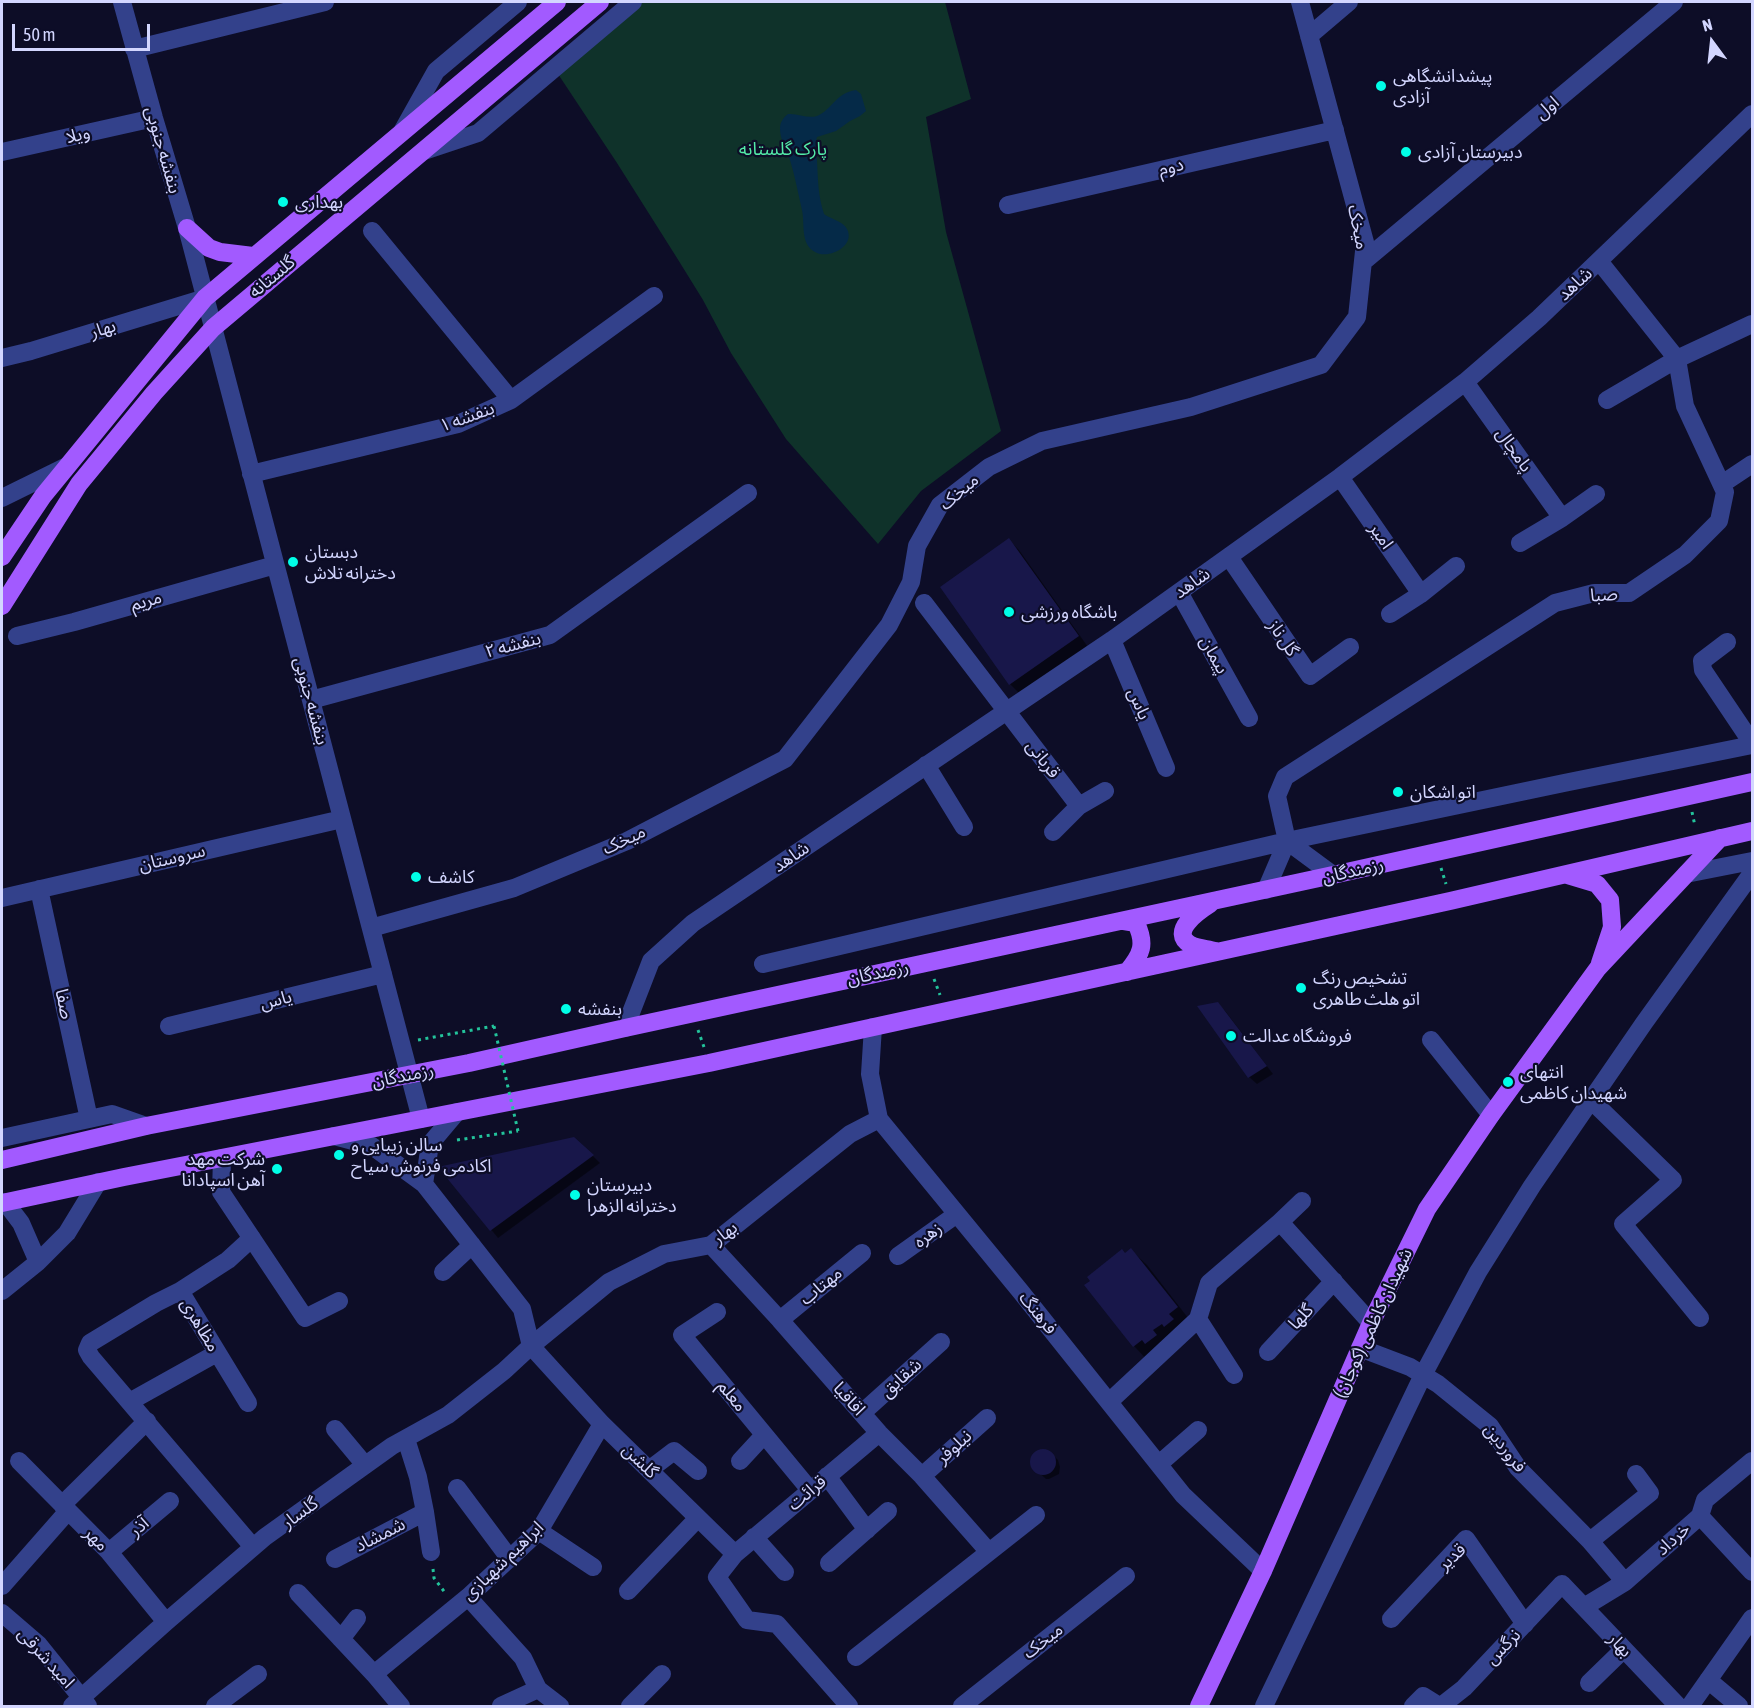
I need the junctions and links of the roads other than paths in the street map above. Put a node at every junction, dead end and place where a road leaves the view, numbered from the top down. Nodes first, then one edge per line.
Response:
1 (122, 2) edge
2 (325, 2) edge
3 (518, 2) edge
4 (557, 2) edge
5 (600, 2) edge
6 (633, 2) edge
7 (1300, 2) edge
8 (1349, 2) edge
9 (1674, 2) edge
10 (1310, 36) junction
11 (134, 49) junction
12 (1752, 114) edge
13 (154, 118) junction
14 (403, 130) junction
15 (1335, 130) junction
16 (2, 152) edge
17 (419, 152) junction
18 (1008, 205) dead end
19 (186, 228) junction
20 (372, 231) dead end
21 (253, 256) junction
22 (1364, 261) junction
23 (1599, 261) junction
24 (654, 296) dead end
25 (205, 298) junction
26 (1752, 324) edge
27 (213, 328) junction
28 (2, 358) edge
29 (1677, 359) junction
30 (1466, 382) junction
31 (511, 400) junction
32 (1607, 400) dead end
33 (1752, 464) edge
34 (67, 466) junction
35 (251, 474) junction
36 (1340, 477) junction
37 (1722, 484) junction
38 (748, 493) dead end
39 (1596, 494) dead end
40 (2, 498) edge
41 (1562, 518) junction
42 (1520, 543) dead end
43 (2, 557) edge
44 (1229, 557) junction
45 (275, 565) junction
46 (1456, 566) dead end
47 (1179, 592) junction
48 (1421, 594) junction
49 (924, 603) dead end
50 (2, 606) edge
51 (1390, 614) dead end
52 (17, 636) dead end
53 (1112, 640) junction
54 (1727, 642) dead end
55 (1350, 646) dead end
56 (311, 700) junction
57 (1006, 712) junction
58 (1249, 718) dead end
59 (1752, 744) edge
60 (926, 765) junction
61 (1166, 768) dead end
62 (1752, 782) edge
63 (1104, 791) dead end
64 (1079, 806) junction
65 (342, 819) junction
66 (964, 827) dead end
67 (1752, 831) edge
68 (1053, 832) dead end
69 (1720, 838) junction
70 (1287, 841) junction
71 (1752, 861) edge
72 (1752, 873) edge
73 (1686, 874) junction
74 (1565, 875) junction
75 (1333, 876) junction
76 (39, 889) junction
77 (1266, 890) junction
78 (2, 898) edge
79 (1214, 901) junction
80 (1124, 921) junction
81 (371, 928) junction
82 (1218, 952) junction
83 (763, 964) dead end
84 (1598, 968) junction
85 (1127, 972) junction
86 (383, 974) junction
87 (169, 1026) dead end
88 (873, 1027) junction
89 (624, 1028) junction
90 (1431, 1040) dead end
91 (409, 1075) junction
92 (1591, 1100) junction
93 (457, 1112) junction
94 (1491, 1115) junction
95 (89, 1119) junction
96 (421, 1119) junction
97 (879, 1119) junction
98 (146, 1126) junction
99 (334, 1136) junction
100 (2, 1138) edge
101 (222, 1158) junction
102 (2, 1160) edge
103 (98, 1182) junction
104 (424, 1184) junction
105 (1302, 1201) dead end
106 (3, 1202) edge
107 (957, 1214) junction
108 (1280, 1222) junction
109 (252, 1239) junction
110 (472, 1245) junction
111 (711, 1245) junction
112 (862, 1253) dead end
113 (898, 1256) dead end
114 (38, 1262) junction
115 (443, 1272) dead end
116 (1334, 1281) junction
117 (2, 1291) edge
118 (180, 1292) junction
119 (339, 1301) dead end
120 (717, 1312) dead end
121 (1700, 1318) dead end
122 (1198, 1319) junction
123 (780, 1320) junction
124 (1371, 1323) junction
125 (941, 1342) dead end
126 (531, 1346) junction
127 (1360, 1348) junction
128 (1268, 1352) dead end
129 (216, 1353) junction
130 (1234, 1375) dead end
131 (1423, 1375) junction
132 (130, 1401) junction
133 (1109, 1402) junction
134 (249, 1403) dead end
135 (861, 1413) junction
136 (987, 1418) dead end
137 (147, 1421) junction
138 (602, 1424) junction
139 (335, 1429) dead end
140 (1198, 1430) dead end
141 (879, 1432) junction
142 (764, 1435) junction
143 (406, 1439) junction
144 (20, 1461) dead end
145 (740, 1461) dead end
146 (1752, 1461) edge
147 (1159, 1464) junction
148 (365, 1465) junction
149 (648, 1470) junction
150 (698, 1471) dead end
151 (1636, 1474) dead end
152 (827, 1476) junction
153 (922, 1476) junction
154 (457, 1488) dead end
155 (810, 1491) junction
156 (170, 1501) dead end
157 (65, 1508) junction
158 (888, 1511) dead end
159 (425, 1512) junction
160 (1036, 1515) dead end
161 (1700, 1516) junction
162 (698, 1518) junction
163 (867, 1530) junction
164 (539, 1531) junction
165 (754, 1537) junction
166 (1590, 1541) junction
167 (253, 1547) junction
168 (109, 1552) junction
169 (431, 1552) road end
170 (989, 1552) junction
171 (735, 1554) junction
172 (510, 1558) junction
173 (335, 1559) dead end
174 (830, 1563) dead end
175 (593, 1567) dead end
176 (1263, 1571) junction
177 (786, 1572) dead end
178 (1752, 1572) edge
179 (1126, 1576) dead end
180 (1624, 1582) junction
181 (1563, 1584) joint
182 (2, 1586) edge
183 (628, 1591) dead end
184 (298, 1593) dead end
185 (462, 1602) junction
186 (1584, 1608) junction
187 (357, 1618) dead end
188 (1391, 1618) dead end
189 (1752, 1618) edge
190 (166, 1622) junction
191 (6, 1623) edge
192 (1525, 1624) junction
193 (340, 1639) junction
194 (1624, 1649) junction
195 (856, 1657) dead end
196 (258, 1674) dead end
197 (374, 1674) junction
198 (662, 1674) dead end
199 (1708, 1680) junction
200 (1589, 1683) dead end
201 (538, 1689) junction
202 (81, 1704) edge
203 (846, 1706) edge
204 (215, 1707) edge
205 (401, 1707) edge
206 (501, 1707) edge
207 (560, 1707) edge
208 (630, 1707) edge
209 (962, 1707) edge
210 (1199, 1707) edge
211 (1264, 1707) edge
212 (1413, 1707) edge
213 (1440, 1707) edge
214 (1678, 1707) edge
215 (1690, 1707) edge
216 (1739, 1707) edge

1 - 11 street, بنفشه جنوبی
2 - 11 street
3 - 14 street
4 - 14 main road, گلستانه
5 - 17 main road, گلستانه
6 - 17 street
7 - 10 street, میخک
8 - 10 street
9 - 22 street, اول
10 - 15 street, میخک
11 - 13 street, بنفشه جنوبی
12 - 23 street, شاهد
13 - 16 street, ویلا
13 - 19 street, بنفشه جنوبی
14 - 21 main road, گلستانه
15 - 18 street, دوم
15 - 22 street, میخک
17 - 27 main road, گلستانه
19 - 21 main road
19 - 25 street, بنفشه جنوبی
20 - 31 street
21 - 25 main road, گلستانه
22 - 81 street, میخک
23 - 29 street, صبا
23 - 30 street, شاهد
24 - 31 street, بنفشه ۱
25 - 27 street, بنفشه جنوبی
25 - 28 street, بهار
25 - 34 main road, گلستانه
26 - 29 street
27 - 35 street, بنفشه جنوبی
27 - 50 main road, گلستانه
29 - 32 street
29 - 37 street, صبا
30 - 36 street, شاهد
30 - 41 street, پامچال
31 - 35 street, بنفشه ۱
33 - 37 street
34 - 40 street
34 - 43 main road, گلستانه
35 - 45 street, بنفشه جنوبی
36 - 44 street, شاهد
36 - 48 street, امیر
37 - 70 street, صبا
38 - 56 street, بنفشه ۲
39 - 41 street
41 - 42 street
44 - 47 street, شاهد
44 - 55 street, گل ناز
45 - 52 street, مریم
45 - 56 street, بنفشه جنوبی
46 - 48 street
47 - 53 street, شاهد
47 - 58 street, پیمان
48 - 51 street
49 - 57 street, قربانی
53 - 57 street, شاهد
53 - 61 street, یاس
54 - 59 street
56 - 65 street, بنفشه جنوبی
57 - 60 street, شاهد
57 - 64 street, قربانی
59 - 70 street
60 - 66 street
60 - 89 street, شاهد
62 - 75 main road, رزمندگان
63 - 64 street
64 - 68 street
65 - 76 street, سروستان
65 - 81 street, بنفشه جنوبی
67 - 69 main road
69 - 73 main road
69 - 74 main road
70 - 75 street
70 - 77 street
70 - 83 street
71 - 73 street
72 - 92 street
73 - 84 main road
74 - 82 main road
74 - 84 main road
75 - 77 main road, رزمندگان
76 - 78 street, سروستان
76 - 95 street, صفا
77 - 79 main road, رزمندگان
79 - 80 main road, رزمندگان
79 - 82 main road
80 - 85 main road
80 - 89 main road, رزمندگان
81 - 86 street, بنفشه جنوبی
82 - 85 main road
84 - 94 main road, شهیدان کاظمی (کوجان)
85 - 88 main road
86 - 87 street, یاس
86 - 91 street, بنفشه جنوبی
88 - 93 main road
88 - 97 street, فرهنگ
89 - 91 main road, رزمندگان
90 - 94 street
91 - 96 street, بنفشه جنوبی
91 - 98 main road, رزمندگان
92 - 121 street
92 - 131 street
93 - 96 main road
93 - 104 street
94 - 124 main road, شهیدان کاظمی (کوجان)
95 - 98 street
95 - 100 street
96 - 99 main road
97 - 107 street, فرهنگ
97 - 111 street, بهار
98 - 102 main road, رزمندگان
99 - 101 main road
99 - 104 street, گلشن
101 - 103 main road
101 - 109 street
103 - 106 main road
103 - 114 street
104 - 110 street, گلشن
105 - 108 street
106 - 114 street
107 - 113 street, زهره
107 - 133 street, فرهنگ
108 - 116 street
108 - 122 street
109 - 118 street, مظاهری
109 - 119 street
110 - 115 street
110 - 126 street, گلشن
111 - 123 street, اقاقیا
111 - 126 street, بهار
112 - 123 street, مهتاب
114 - 117 street
116 - 124 street
116 - 128 street, گلها
118 - 129 street, مظاهری
118 - 132 street
120 - 142 street, معلم
122 - 130 street
122 - 133 street
123 - 135 street, اقاقیا
124 - 127 main road, شهیدان کاظمی (کوجان)
125 - 135 street, شقایق
126 - 138 street, گلشن
126 - 143 street, گلسار
127 - 131 street, فروردین
127 - 176 main road, شهیدان کاظمی (کوجان)
129 - 132 street
129 - 134 street, مظاهری
131 - 166 street, فروردین
131 - 211 street
132 - 137 street
133 - 147 street, فرهنگ
135 - 141 street, اقاقیا
136 - 153 street, نیلوفر
137 - 157 street
137 - 167 street
138 - 149 street, گلشن
138 - 164 street, ابراهیم شهبازی
139 - 148 street
140 - 147 street
141 - 152 street, قرائت
141 - 153 street, اقاقیا
142 - 145 street
142 - 155 street, معلم
143 - 148 street, گلسار
143 - 159 street, شمشاد
144 - 157 street, مهر
146 - 161 street, خرداد
147 - 176 street, فرهنگ
148 - 167 street, گلسار
149 - 150 street
149 - 162 street, گلشن
151 - 166 street
152 - 155 street, قرائت
152 - 163 street
153 - 170 street, اقاقیا
154 - 172 street
155 - 165 street, قرائت
156 - 168 street, آذر
157 - 168 street, مهر
157 - 182 street
158 - 163 street
159 - 169 street, شمشاد
159 - 173 street, شمشاد
160 - 170 street
161 - 178 street
161 - 180 street, خرداد
162 - 171 street, گلشن
162 - 183 street
163 - 174 street
164 - 172 street, ابراهیم شهبازی
164 - 175 street
165 - 171 street, قرائت
165 - 177 street
166 - 180 street, فروردین
167 - 190 street, گلسار
168 - 190 street, مهر
170 - 195 street
171 - 203 street
172 - 185 street, ابراهیم شهبازی
176 - 210 main road, شهیدان کاظمی (کوجان)
179 - 209 street, میخک
180 - 186 street, خرداد
181 - 186 street, بهار
181 - 192 street, نرگس
184 - 193 street
185 - 197 street, ابراهیم شهبازی
185 - 201 street
186 - 194 street, بهار
187 - 193 street
188 - 192 street, قدیر
189 - 199 street
190 - 202 street, گلسار
191 - 202 street, امید شرقی
192 - 213 street, نرگس
193 - 197 street
194 - 200 street
194 - 214 street, بهار
196 - 204 street
197 - 205 street
198 - 208 street
199 - 215 street
199 - 216 street
201 - 206 street
201 - 207 street
212 - 213 street, نرگس

